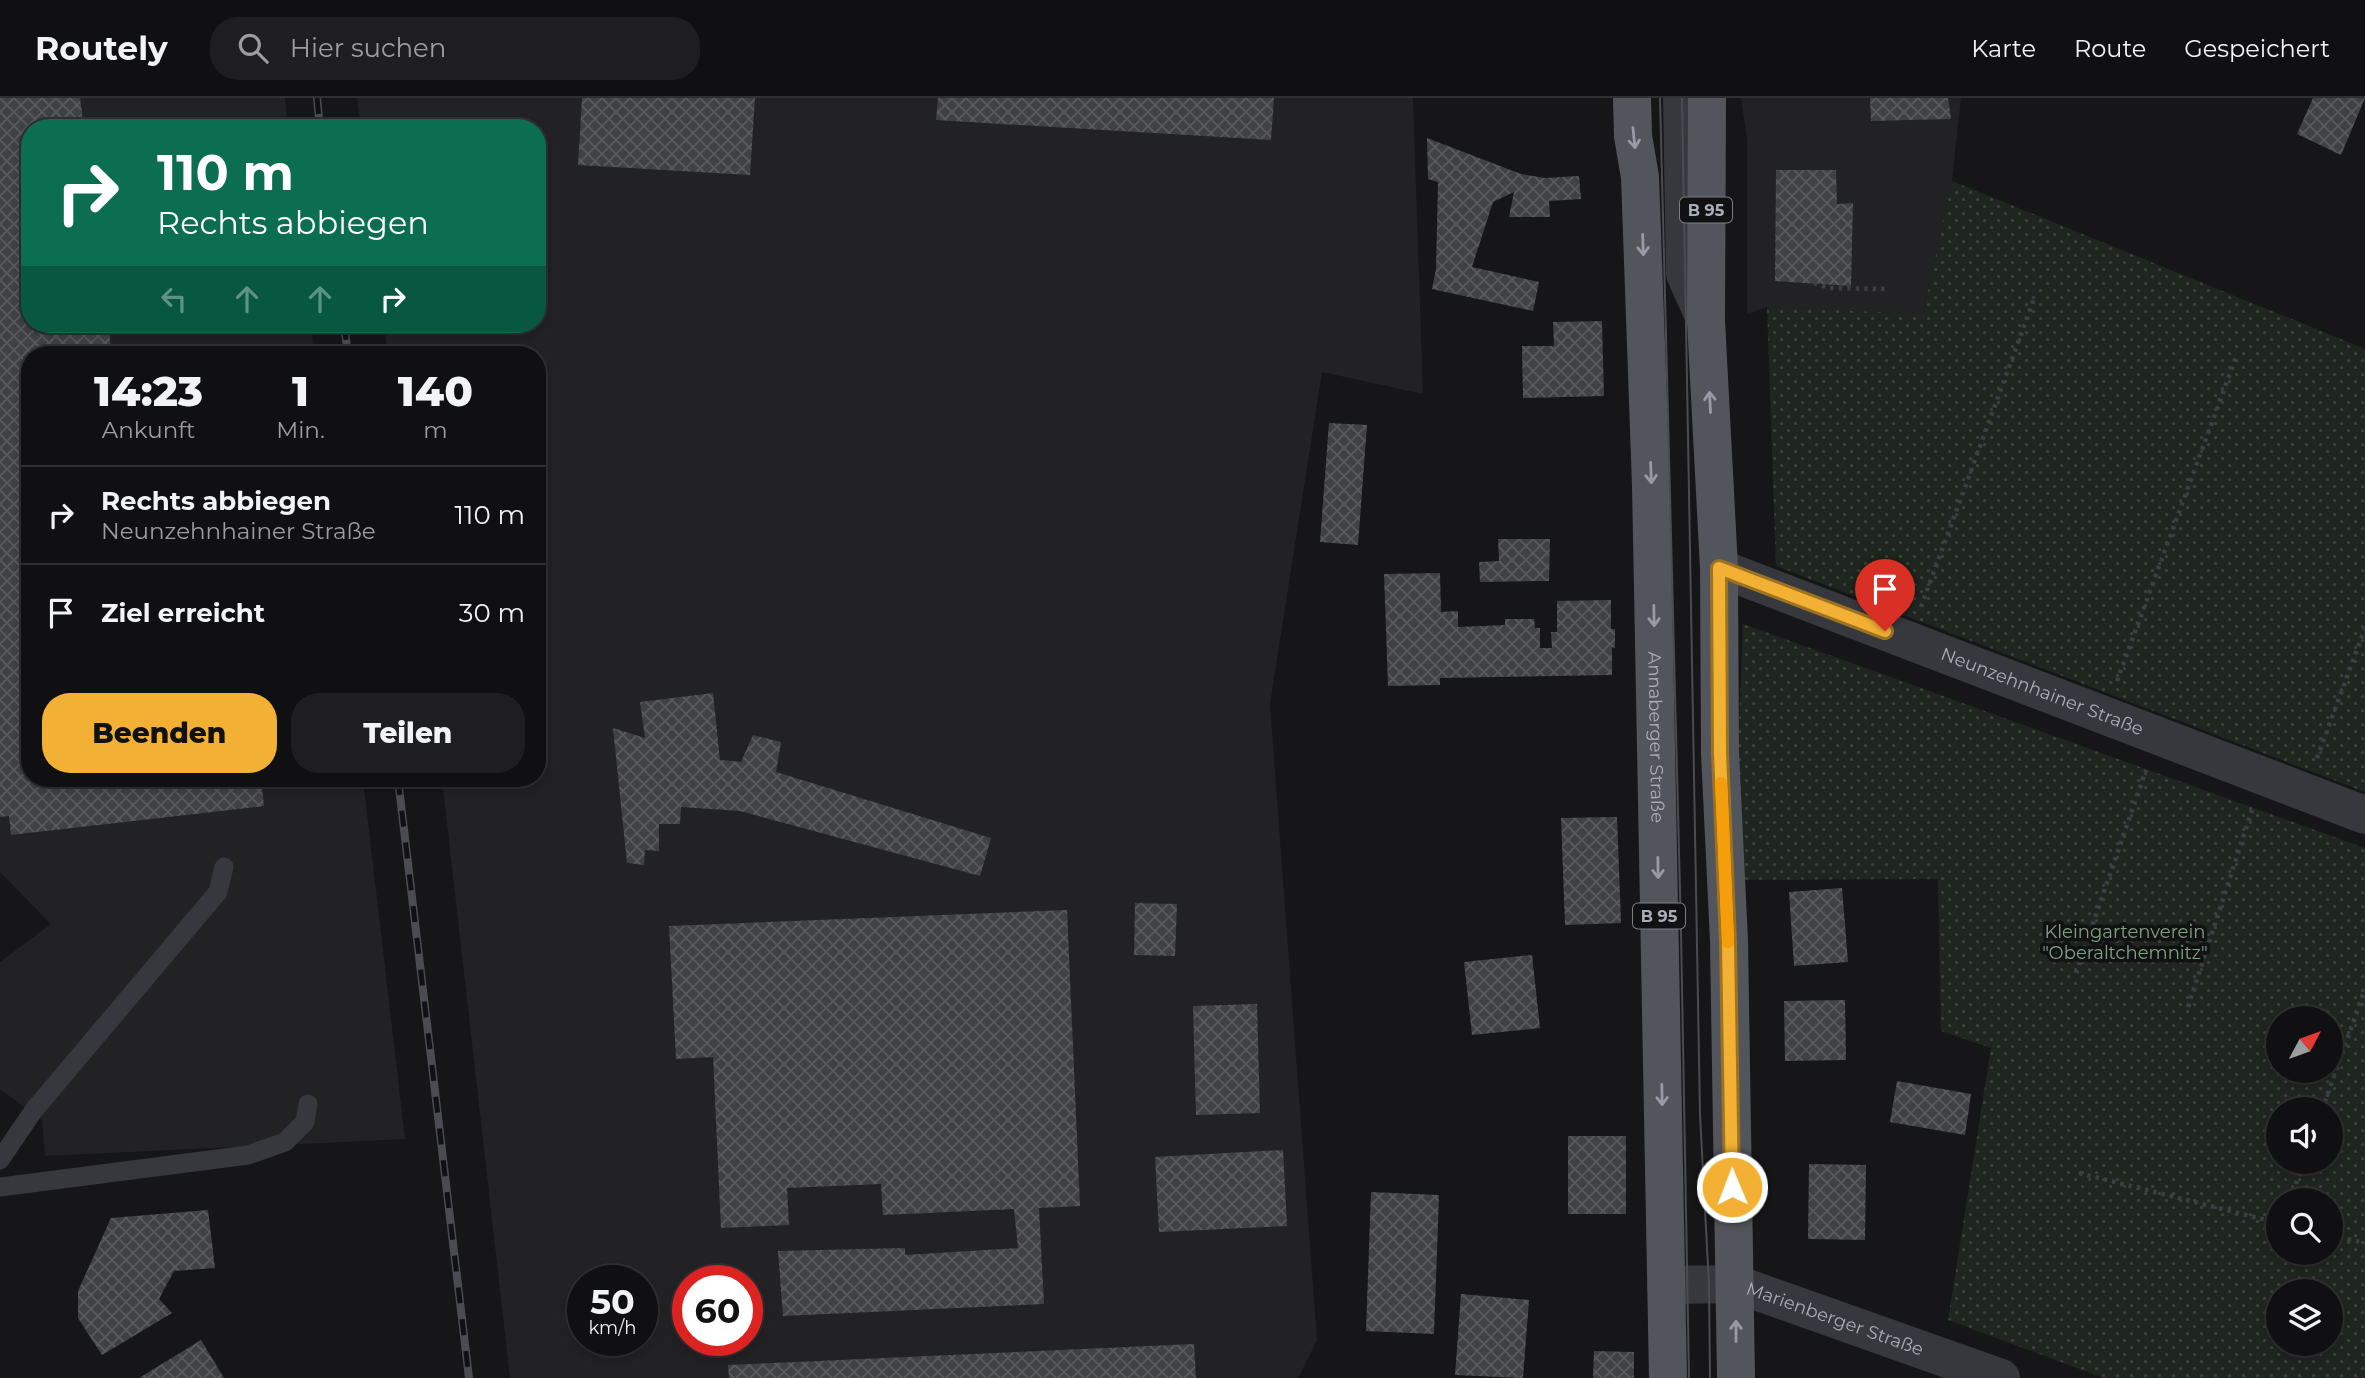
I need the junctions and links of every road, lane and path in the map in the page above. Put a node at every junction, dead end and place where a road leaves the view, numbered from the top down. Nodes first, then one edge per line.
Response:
1 (1632, 98) edge
2 (1682, 98) edge
3 (1707, 98) edge
4 (1814, 284) dead end
5 (1889, 289) dead end
6 (2035, 299) dead end
7 (1706, 321) junction
8 (2236, 357) dead end
9 (1719, 568) junction
10 (2365, 628) edge
11 (1909, 640) junction
12 (2105, 715) junction
13 (2158, 736) junction
14 (2263, 776) junction
15 (2305, 792) junction
16 (2365, 815) edge
17 (224, 867) dead end
18 (2076, 973) dead end
19 (2365, 989) edge
20 (2188, 1007) dead end
21 (2327, 1097) edge
22 (308, 1104) dead end
23 (0, 1160) edge
24 (2079, 1173) dead end
25 (0, 1187) edge
26 (2266, 1220) edge
27 (2343, 1238) edge
28 (2365, 1243) edge
29 (1735, 1283) junction
30 (1666, 1285) junction
31 (1668, 1378) edge
32 (1736, 1378) edge
33 (2001, 1378) edge

1 -> 30 main road, Annaberger Straße / B 95
2 - 7 street, B 95
3 - 7 main road, B 95
4 - 5 path
6 - 11 path
9 -> 7 main road, B 95
8 - 12 path
9 - 11 street, Neunzehnhainer Straße
9 - 29 main road, B 95
10 - 15 path
11 - 12 street, Neunzehnhainer Straße
12 - 13 street, Neunzehnhainer Straße
13 - 14 street, Neunzehnhainer Straße
13 - 18 path
14 - 15 street, Neunzehnhainer Straße
14 - 20 path
15 - 16 street, Neunzehnhainer Straße
17 - 23 lane
19 - 21 path
22 - 25 lane
24 - 26 path
27 - 28 path
29 - 30 street, Marienberger Straße
32 -> 29 main road, B 95
29 - 33 street, Marienberger Straße
30 - 31 main road, Annaberger Straße / B 95

